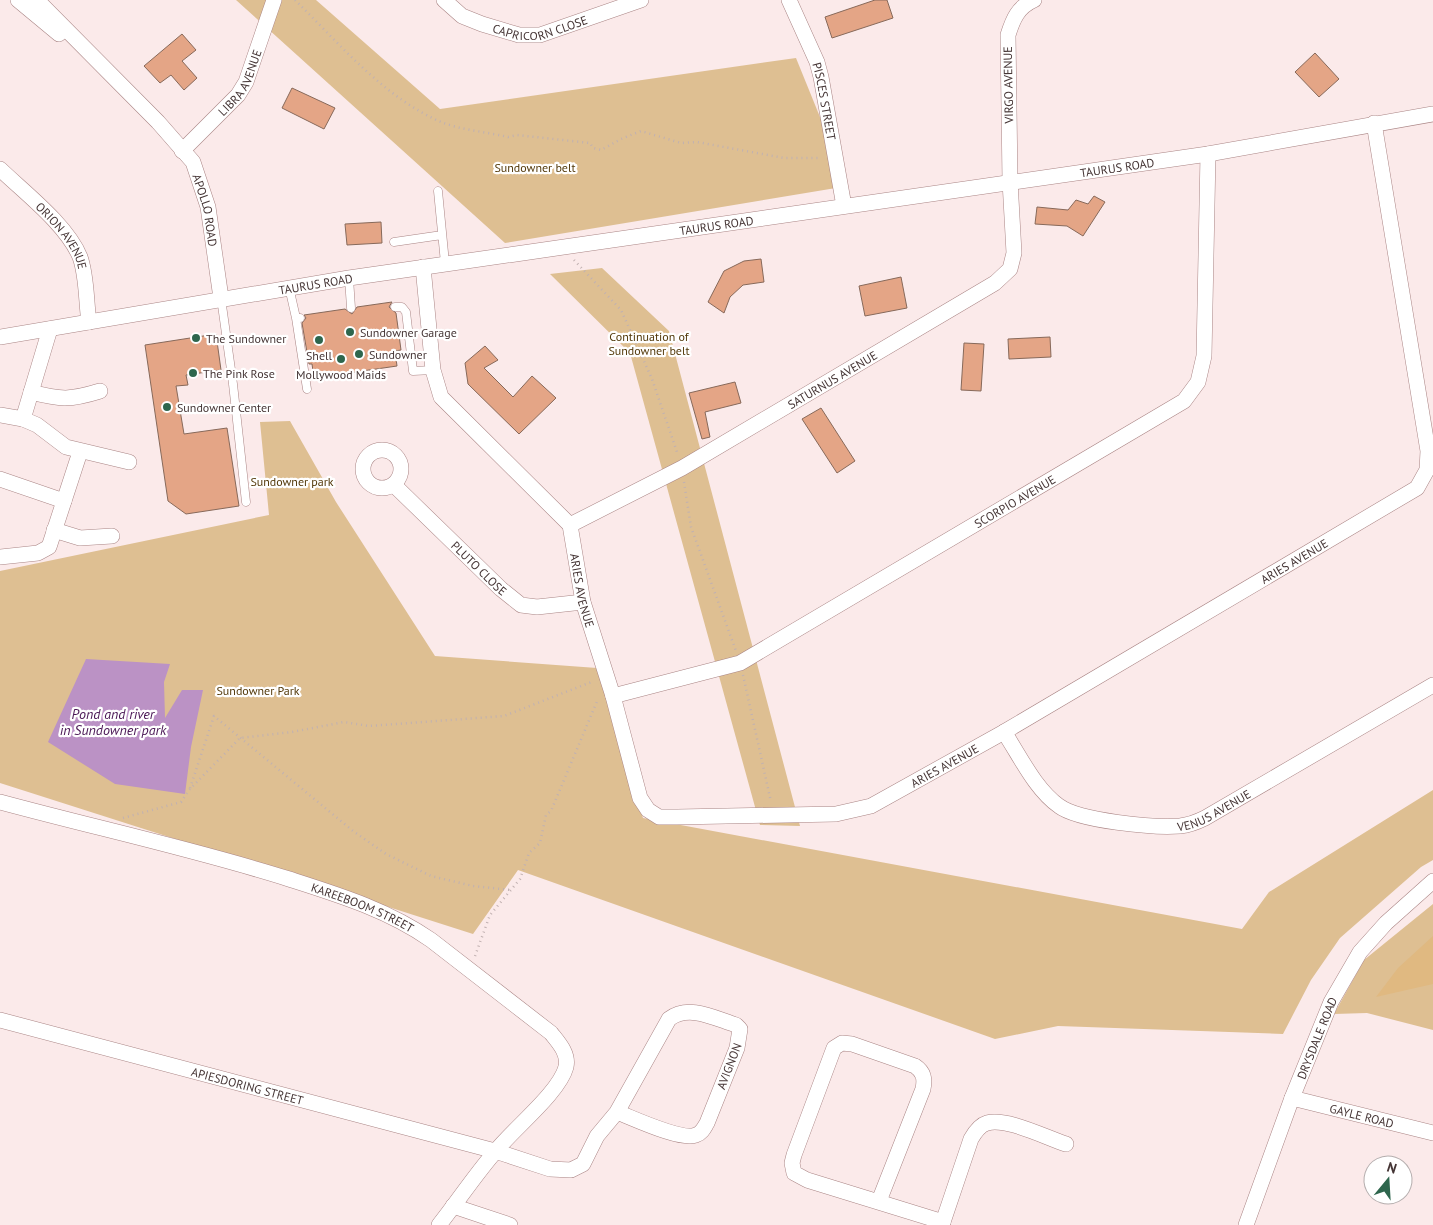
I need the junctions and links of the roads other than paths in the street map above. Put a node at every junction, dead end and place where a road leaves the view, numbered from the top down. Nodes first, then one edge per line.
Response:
1 (37, 0) edge
2 (274, 0) edge
3 (444, 0) edge
4 (641, 0) edge
5 (789, 0) edge
6 (1034, 0) edge
7 (20, 1) edge
8 (104, 68) junction
9 (1433, 114) edge
10 (1374, 123) junction
11 (182, 151) junction
12 (1208, 154) junction
13 (0, 169) edge
14 (1010, 181) junction
15 (438, 191) dead end
16 (844, 206) junction
17 (442, 235) junction
18 (394, 242) dead end
19 (445, 264) junction
20 (423, 267) junction
21 (348, 278) junction
22 (289, 287) junction
23 (221, 298) junction
24 (395, 307) dead end
25 (351, 308) dead end
26 (89, 322) junction
27 (50, 328) junction
28 (0, 337) edge
29 (433, 370) junction
30 (307, 388) dead end
31 (100, 391) dead end
32 (31, 392) junction
33 (0, 415) edge
34 (22, 419) junction
35 (80, 452) junction
36 (129, 462) dead end
37 (0, 479) edge
38 (394, 485) dead end
39 (64, 501) junction
40 (246, 502) dead end
41 (570, 525) junction
42 (54, 530) junction
43 (112, 536) dead end
44 (0, 557) edge
45 (584, 602) junction
46 (1433, 685) edge
47 (613, 696) junction
48 (1004, 732) junction
49 (0, 802) edge
50 (1433, 881) edge
51 (0, 1020) edge
52 (1292, 1098) junction
53 (617, 1112) junction
54 (1433, 1132) edge
55 (1066, 1144) dead end
56 (495, 1151) junction
57 (879, 1201) junction
58 (453, 1206) junction
59 (943, 1224) edge
60 (439, 1225) edge
61 (510, 1225) edge
62 (1246, 1225) edge

1 - 8 street, APOLLO ROAD
2 - 11 street, LIBRA AVENUE
3 - 4 street, CAPRICORN CLOSE
5 - 16 street, PISCES STREET
6 - 14 street, VIRGO AVENUE
7 - 8 street, APOLLO ROAD
8 - 11 street, APOLLO ROAD
9 - 10 street, TAURUS ROAD
10 - 12 street, TAURUS ROAD
10 - 48 street, ARIES AVENUE
11 - 23 street, APOLLO ROAD
12 - 14 street, TAURUS ROAD
12 - 47 street, SCORPIO AVENUE
13 - 26 street, ORION AVENUE
14 - 16 street, TAURUS ROAD
14 - 41 street, SATURNUS AVENUE
15 - 17 lane
16 - 19 street, TAURUS ROAD
17 - 18 lane
17 - 19 lane
19 - 20 street, TAURUS ROAD
20 - 21 street, TAURUS ROAD
20 - 29 street
21 - 22 street, TAURUS ROAD
21 - 25 lane
22 - 23 street, TAURUS ROAD
22 - 30 lane
23 - 26 street, TAURUS ROAD
23 - 40 lane
24 - 29 lane
26 - 27 street, TAURUS ROAD
27 - 28 street, TAURUS ROAD
27 - 32 street
29 - 41 street
31 - 32 street
32 - 34 street
33 - 34 street
34 - 35 street
35 - 36 street
35 - 39 street
37 - 39 street
38 - 45 street, PLUTO CLOSE
39 - 42 street
41 - 45 street, ARIES AVENUE
42 - 43 street
42 - 44 street
45 - 47 street, ARIES AVENUE
46 - 48 street, VENUS AVENUE
47 - 48 street, ARIES AVENUE
49 - 56 street, KAREEBOOM STREET
50 - 52 street, DRYSDALE ROAD
51 - 56 street, APIESDORING STREET
52 - 54 street, GAYLE ROAD
52 - 62 street, DRYSDALE ROAD
53 - 53 street, AVIGNON
53 - 56 street, AVIGNON
55 - 59 street
56 - 58 street, KAREEBOOM STREET
57 - 57 street
57 - 59 street
58 - 60 street, KAREEBOOM STREET
58 - 61 street

